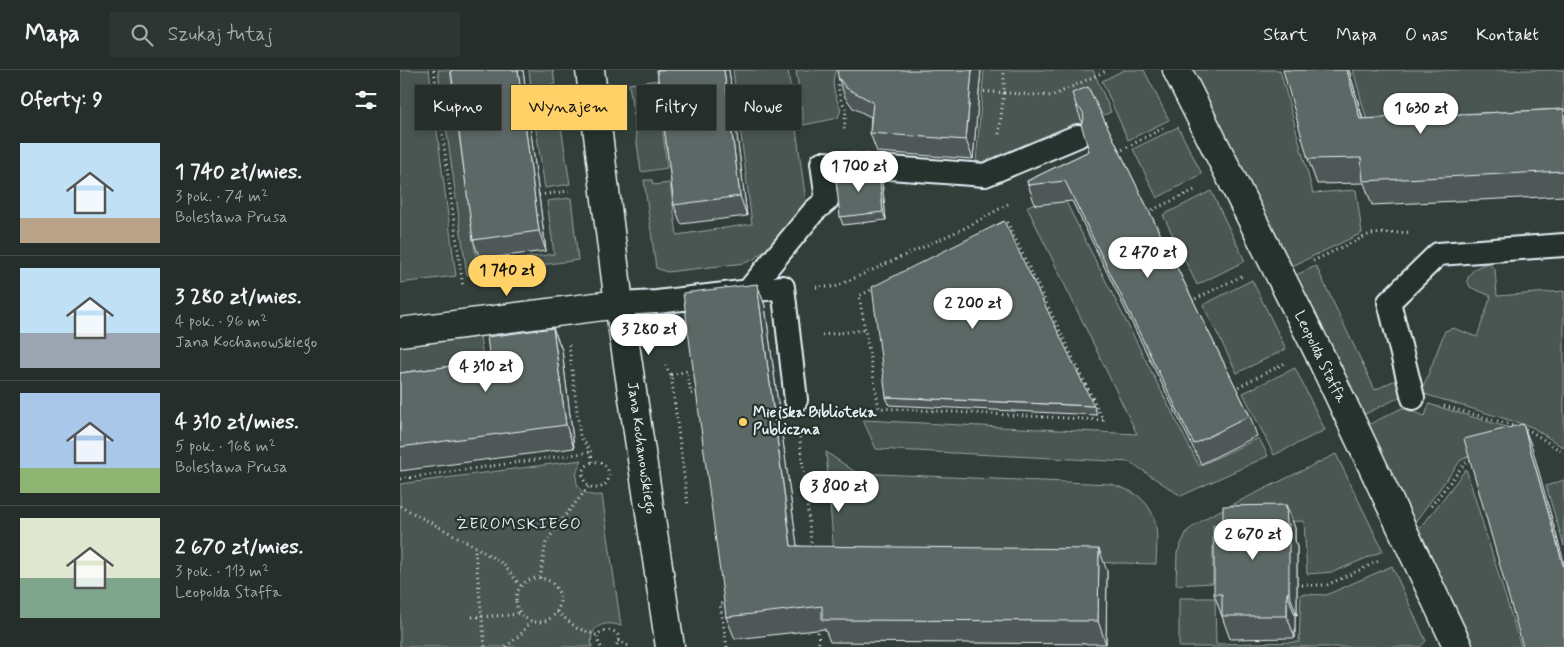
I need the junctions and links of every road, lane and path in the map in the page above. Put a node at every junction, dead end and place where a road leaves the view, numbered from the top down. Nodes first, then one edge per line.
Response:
1 (434, 70) edge
2 (590, 70) edge
3 (842, 70) edge
4 (1004, 70) edge
5 (1108, 70) edge
6 (1177, 70) edge
7 (979, 91) dead end
8 (1004, 92) junction
9 (1171, 124) dead end
10 (1078, 136) dead end
11 (1116, 154) edge
12 (842, 165) junction
13 (1229, 173) junction
14 (985, 175) junction
15 (1010, 203) dead end
16 (1148, 212) edge
17 (1564, 245) edge
18 (1273, 262) junction
19 (783, 287) junction
20 (748, 291) junction
21 (1191, 301) edge
22 (620, 304) junction
23 (565, 311) junction
24 (469, 323) junction
25 (864, 330) junction
26 (400, 332) edge
27 (789, 340) junction
28 (1317, 349) junction
29 (671, 375) dead end
30 (1234, 389) edge
31 (702, 392) edge
32 (1413, 398) dead end
33 (796, 400) dead end
34 (1522, 434) edge
35 (800, 439) dead end
36 (591, 452) junction
37 (1564, 454) edge
38 (1474, 459) edge
39 (592, 463) junction
40 (400, 479) edge
41 (589, 486) junction
42 (400, 506) edge
43 (1409, 542) junction
44 (475, 551) dead end
45 (812, 552) edge
46 (540, 578) junction
47 (520, 585) junction
48 (1297, 585) dead end
49 (730, 602) edge
50 (557, 612) junction
51 (519, 613) junction
52 (472, 617) dead end
53 (482, 618) junction
54 (530, 622) junction
55 (818, 627) edge
56 (599, 636) junction
57 (618, 641) junction
58 (484, 647) edge
59 (506, 647) edge
60 (601, 647) edge
61 (615, 647) edge
62 (631, 647) edge
63 (670, 647) edge
64 (727, 647) edge
65 (819, 647) edge
66 (1458, 647) edge

1 - 24 path
2 - 22 street, Jana Kochanowskiego
3 - 12 path
4 - 8 path
5 - 8 path
6 - 13 street, Leopolda Staffa
7 - 8 path
8 - 14 path
9 - 11 path
10 - 14 lane
12 - 14 lane
12 - 20 lane
13 - 16 path
13 - 18 street, Leopolda Staffa
15 - 19 path
17 - 32 lane
18 - 21 path
18 - 28 street, Leopolda Staffa
19 - 20 lane
19 - 27 lane
20 - 22 lane
22 - 23 street
22 - 63 street, Jana Kochanowskiego
23 - 24 street
23 - 36 path
24 - 26 street
25 - 25 path
25 - 27 path
27 - 33 lane
28 - 30 path
28 - 43 street, Leopolda Staffa
29 - 31 path
34 - 37 path
35 - 45 path
36 - 39 path
36 - 40 path
38 - 43 path
39 - 41 path
39 - 41 path
41 - 46 path
42 - 47 path
43 - 48 path
43 - 66 street, Leopolda Staffa
44 - 53 path
46 - 47 path
46 - 50 path
47 - 51 path
49 - 64 path
50 - 54 path
50 - 56 path
51 - 53 path
51 - 54 path
52 - 53 path
53 - 58 path
54 - 59 path
55 - 65 path
56 - 57 path
56 - 60 path
57 - 61 path
57 - 62 path

